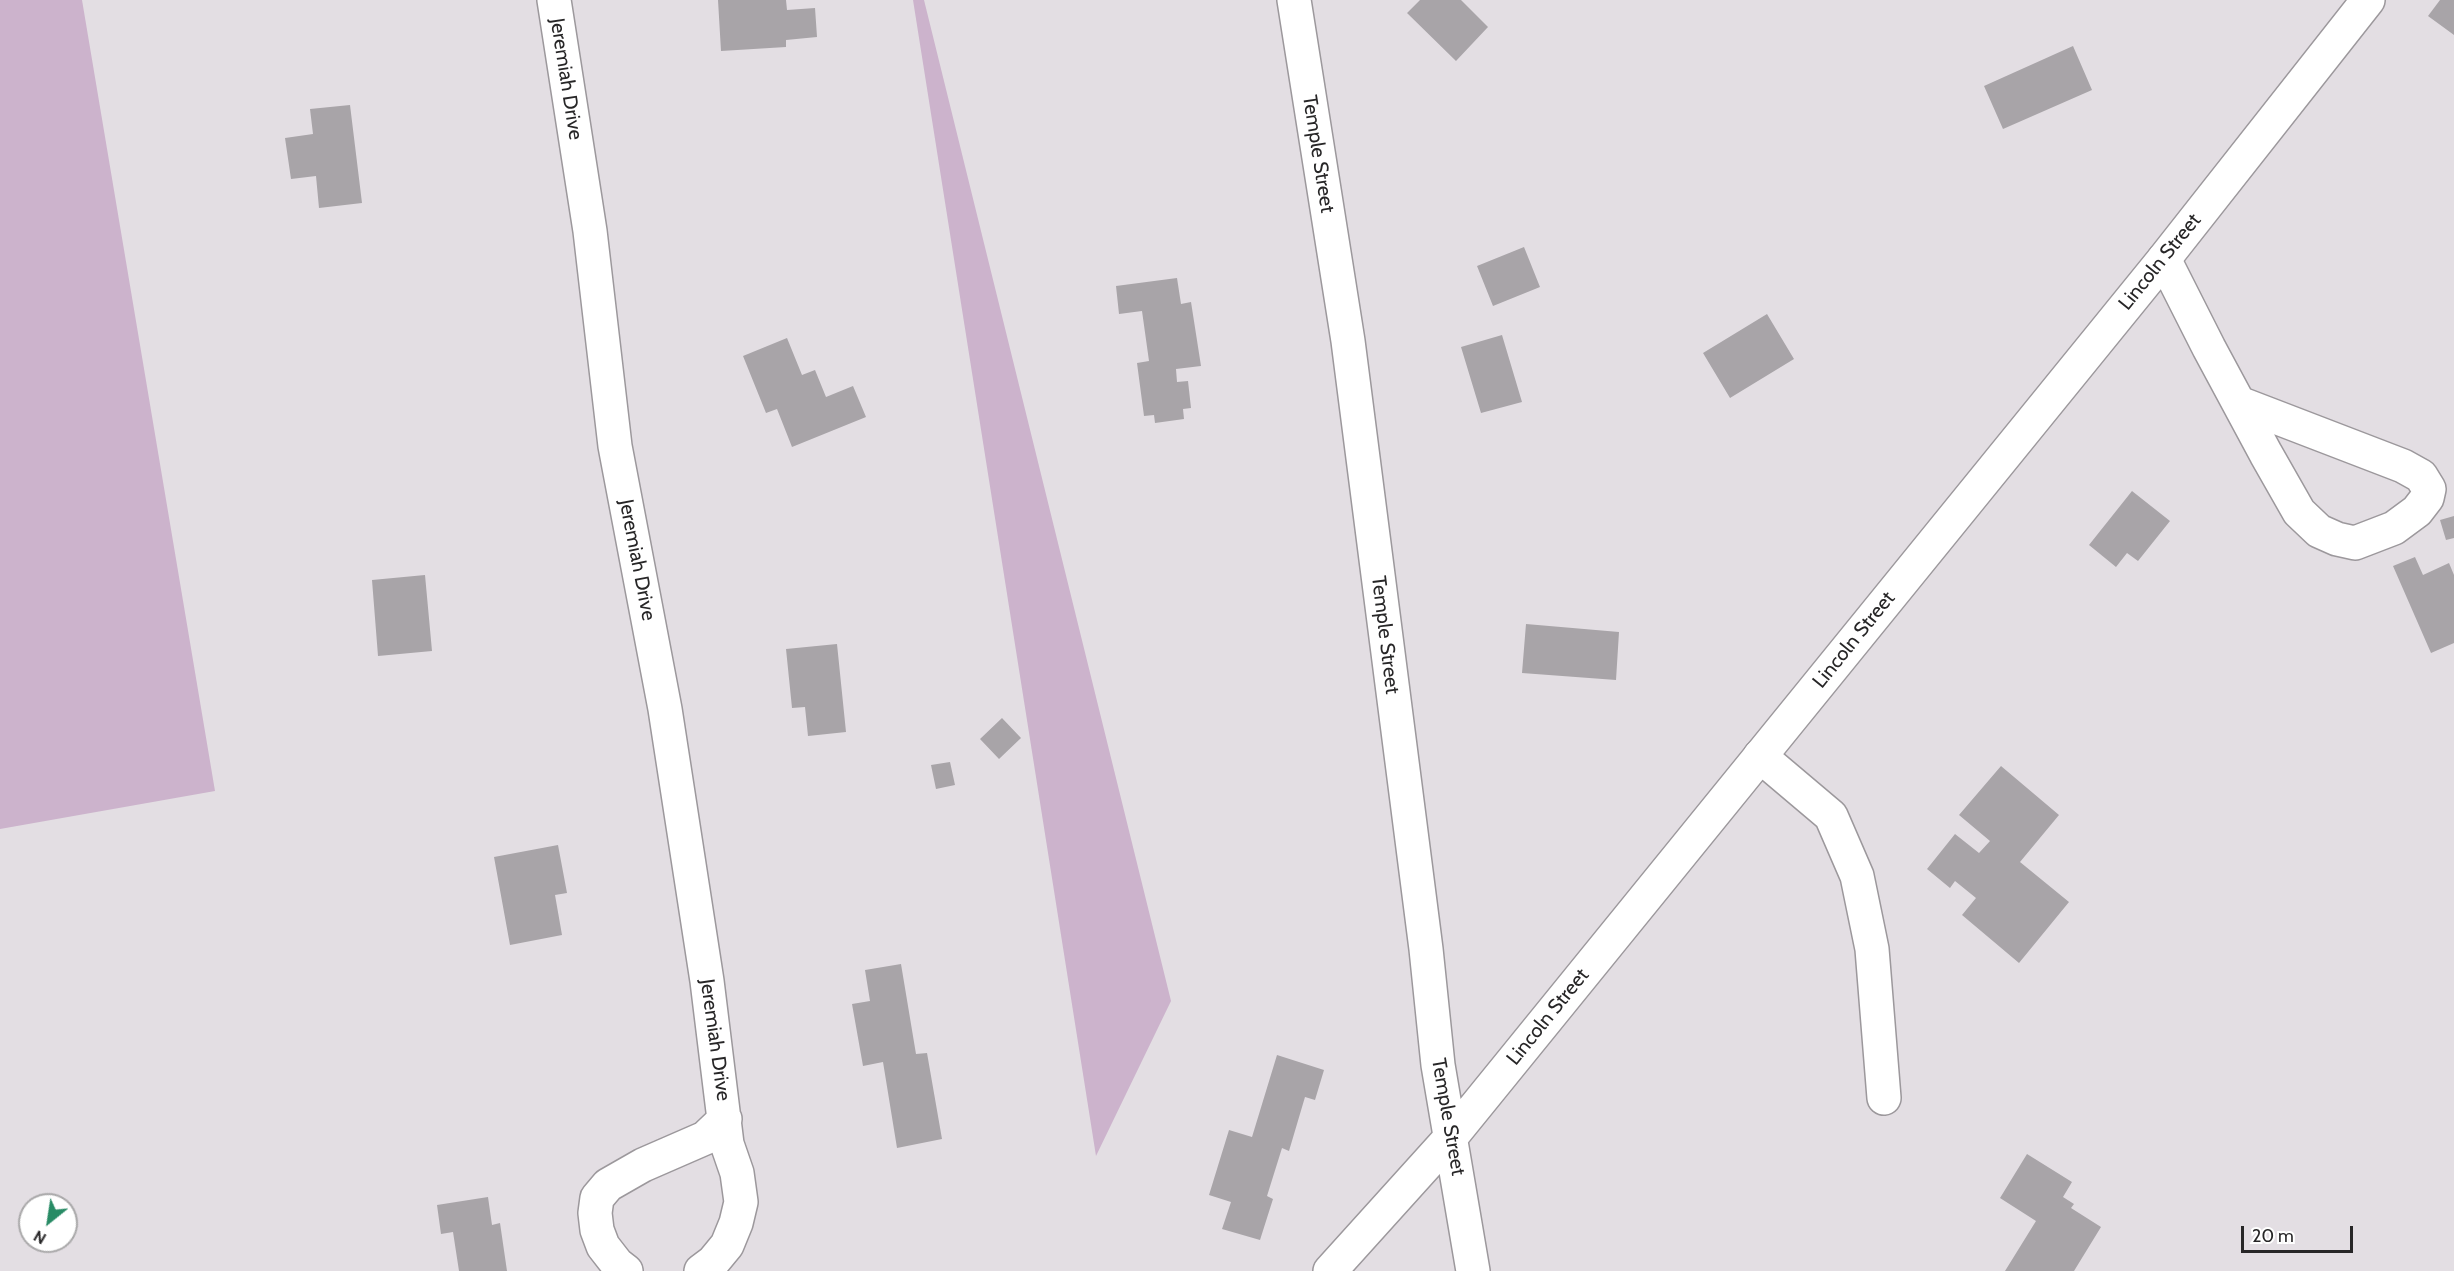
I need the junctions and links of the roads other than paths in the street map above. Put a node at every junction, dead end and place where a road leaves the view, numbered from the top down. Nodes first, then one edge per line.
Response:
1 (554, 0) edge
2 (1294, 0) edge
3 (2368, 0) edge
4 (2164, 259) junction
5 (2239, 404) junction
6 (1760, 756) junction
7 (1884, 1098) dead end
8 (725, 1119) junction
9 (1451, 1137) junction
10 (626, 1271) edge
11 (701, 1271) edge
12 (1330, 1271) edge
13 (1473, 1271) edge

1 - 8 main road, Jeremiah Drive
2 - 9 main road, Temple Street
3 - 4 main road, Lincoln Street
4 - 5 main road
4 - 6 main road, Lincoln Street
5 - 5 main road
6 - 7 main road
6 - 9 main road, Lincoln Street
8 - 10 main road, Jeremiah Drive
8 - 11 main road, Jeremiah Drive
9 - 12 main road, Lincoln Street
9 - 13 main road, Temple Street

